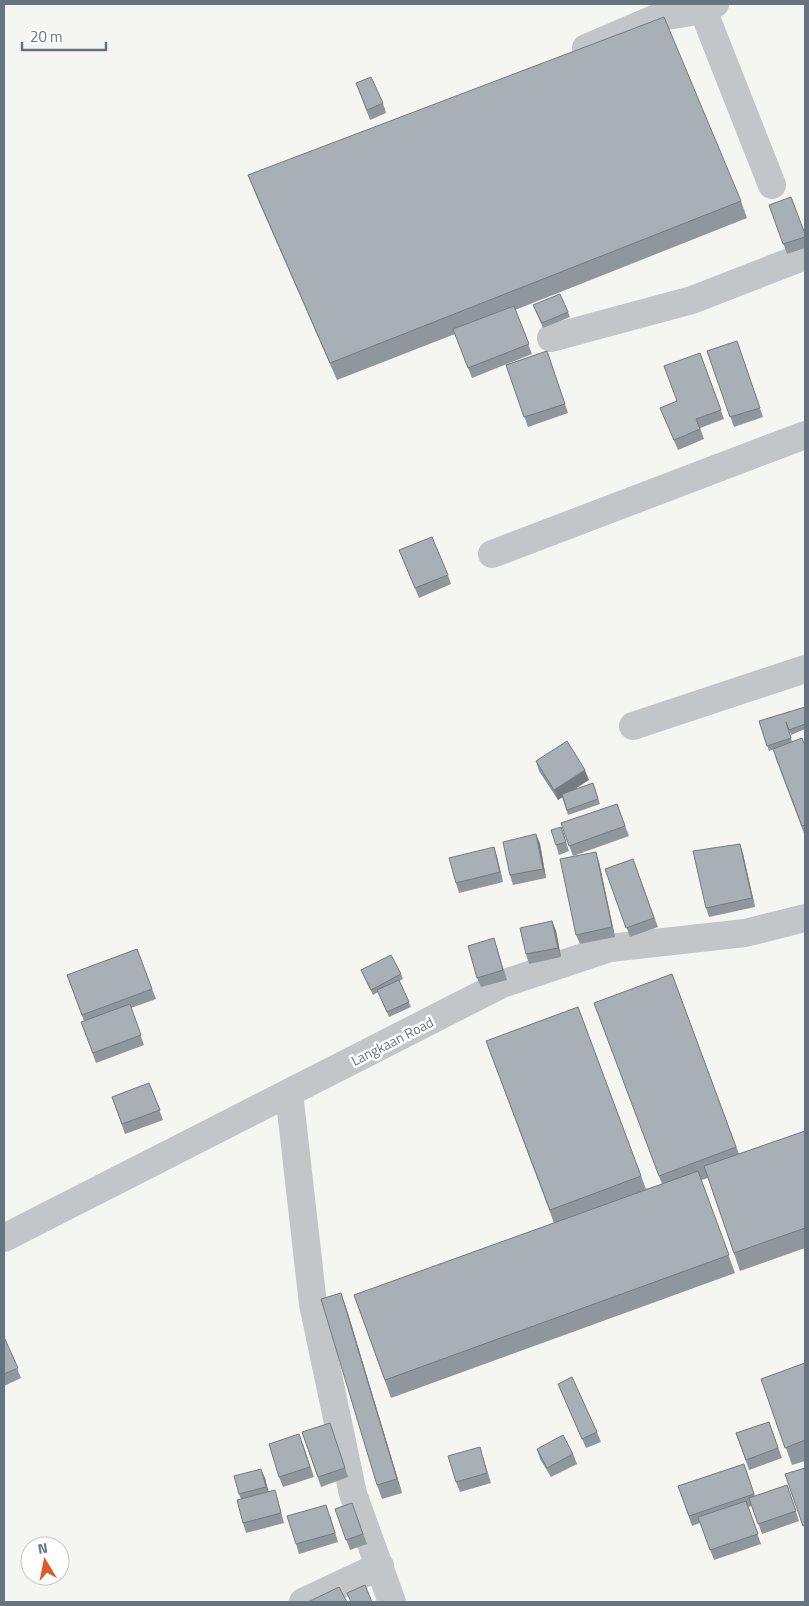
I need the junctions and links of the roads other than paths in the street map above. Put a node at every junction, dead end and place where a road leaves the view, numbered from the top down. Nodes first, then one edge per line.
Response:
1 (709, 7) edge
2 (566, 57) edge
3 (772, 185) dead end
4 (805, 256) edge
5 (551, 338) dead end
6 (805, 435) edge
7 (492, 554) dead end
8 (805, 668) edge
9 (633, 726) dead end
10 (805, 918) edge
11 (289, 1093) junction
12 (4, 1238) edge
13 (380, 1566) junction
14 (303, 1602) edge
15 (392, 1602) edge

1 - 2 street
1 - 3 street
4 - 5 street
6 - 7 street
8 - 9 street
10 - 11 street, Langkaan Road
11 - 12 street, Langkaan Road
11 - 13 street
13 - 14 street
13 - 15 street

